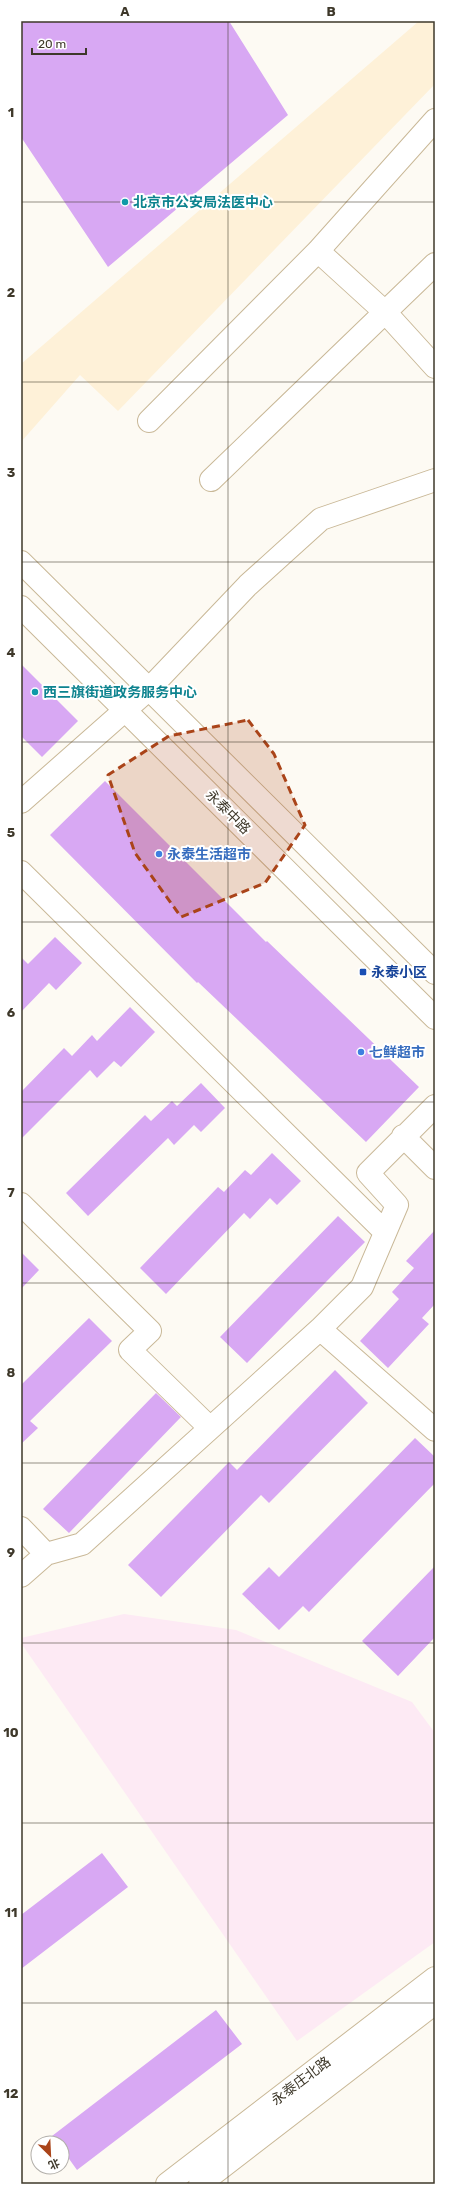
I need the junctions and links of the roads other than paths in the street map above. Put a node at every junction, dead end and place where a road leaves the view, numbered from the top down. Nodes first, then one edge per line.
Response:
1 (435, 120) edge
2 (318, 251) junction
3 (435, 264) edge
4 (386, 313) junction
5 (435, 367) edge
6 (149, 421) dead end
7 (211, 480) dead end
8 (435, 480) edge
9 (21, 562) edge
10 (21, 607) edge
11 (149, 688) junction
12 (124, 709) junction
13 (21, 802) edge
14 (21, 872) edge
15 (435, 972) edge
16 (435, 1018) edge
17 (435, 1106) edge
18 (403, 1136) junction
19 (435, 1168) edge
20 (21, 1204) edge
21 (385, 1232) junction
22 (320, 1329) junction
23 (210, 1428) junction
24 (435, 1430) edge
25 (21, 1528) edge
26 (46, 1554) junction
27 (21, 1576) edge
28 (435, 1978) edge
29 (435, 2003) edge
30 (166, 2184) edge
31 (200, 2184) edge

1 - 2 street
2 - 4 street
2 - 6 street
3 - 4 street
4 - 5 street
4 - 7 street
8 - 11 street
9 - 11 street
10 - 12 street, 永泰中路
11 - 12 street
11 - 15 street
12 - 13 street
12 - 16 street, 永泰中路
14 - 21 street
17 - 18 street
18 - 19 street
18 - 21 street
20 - 23 street
21 - 22 street
22 - 23 street
22 - 24 street
23 - 26 street
25 - 26 street
26 - 27 street
28 - 30 street, 永泰庄北路
29 - 31 street, 永泰庄北路

